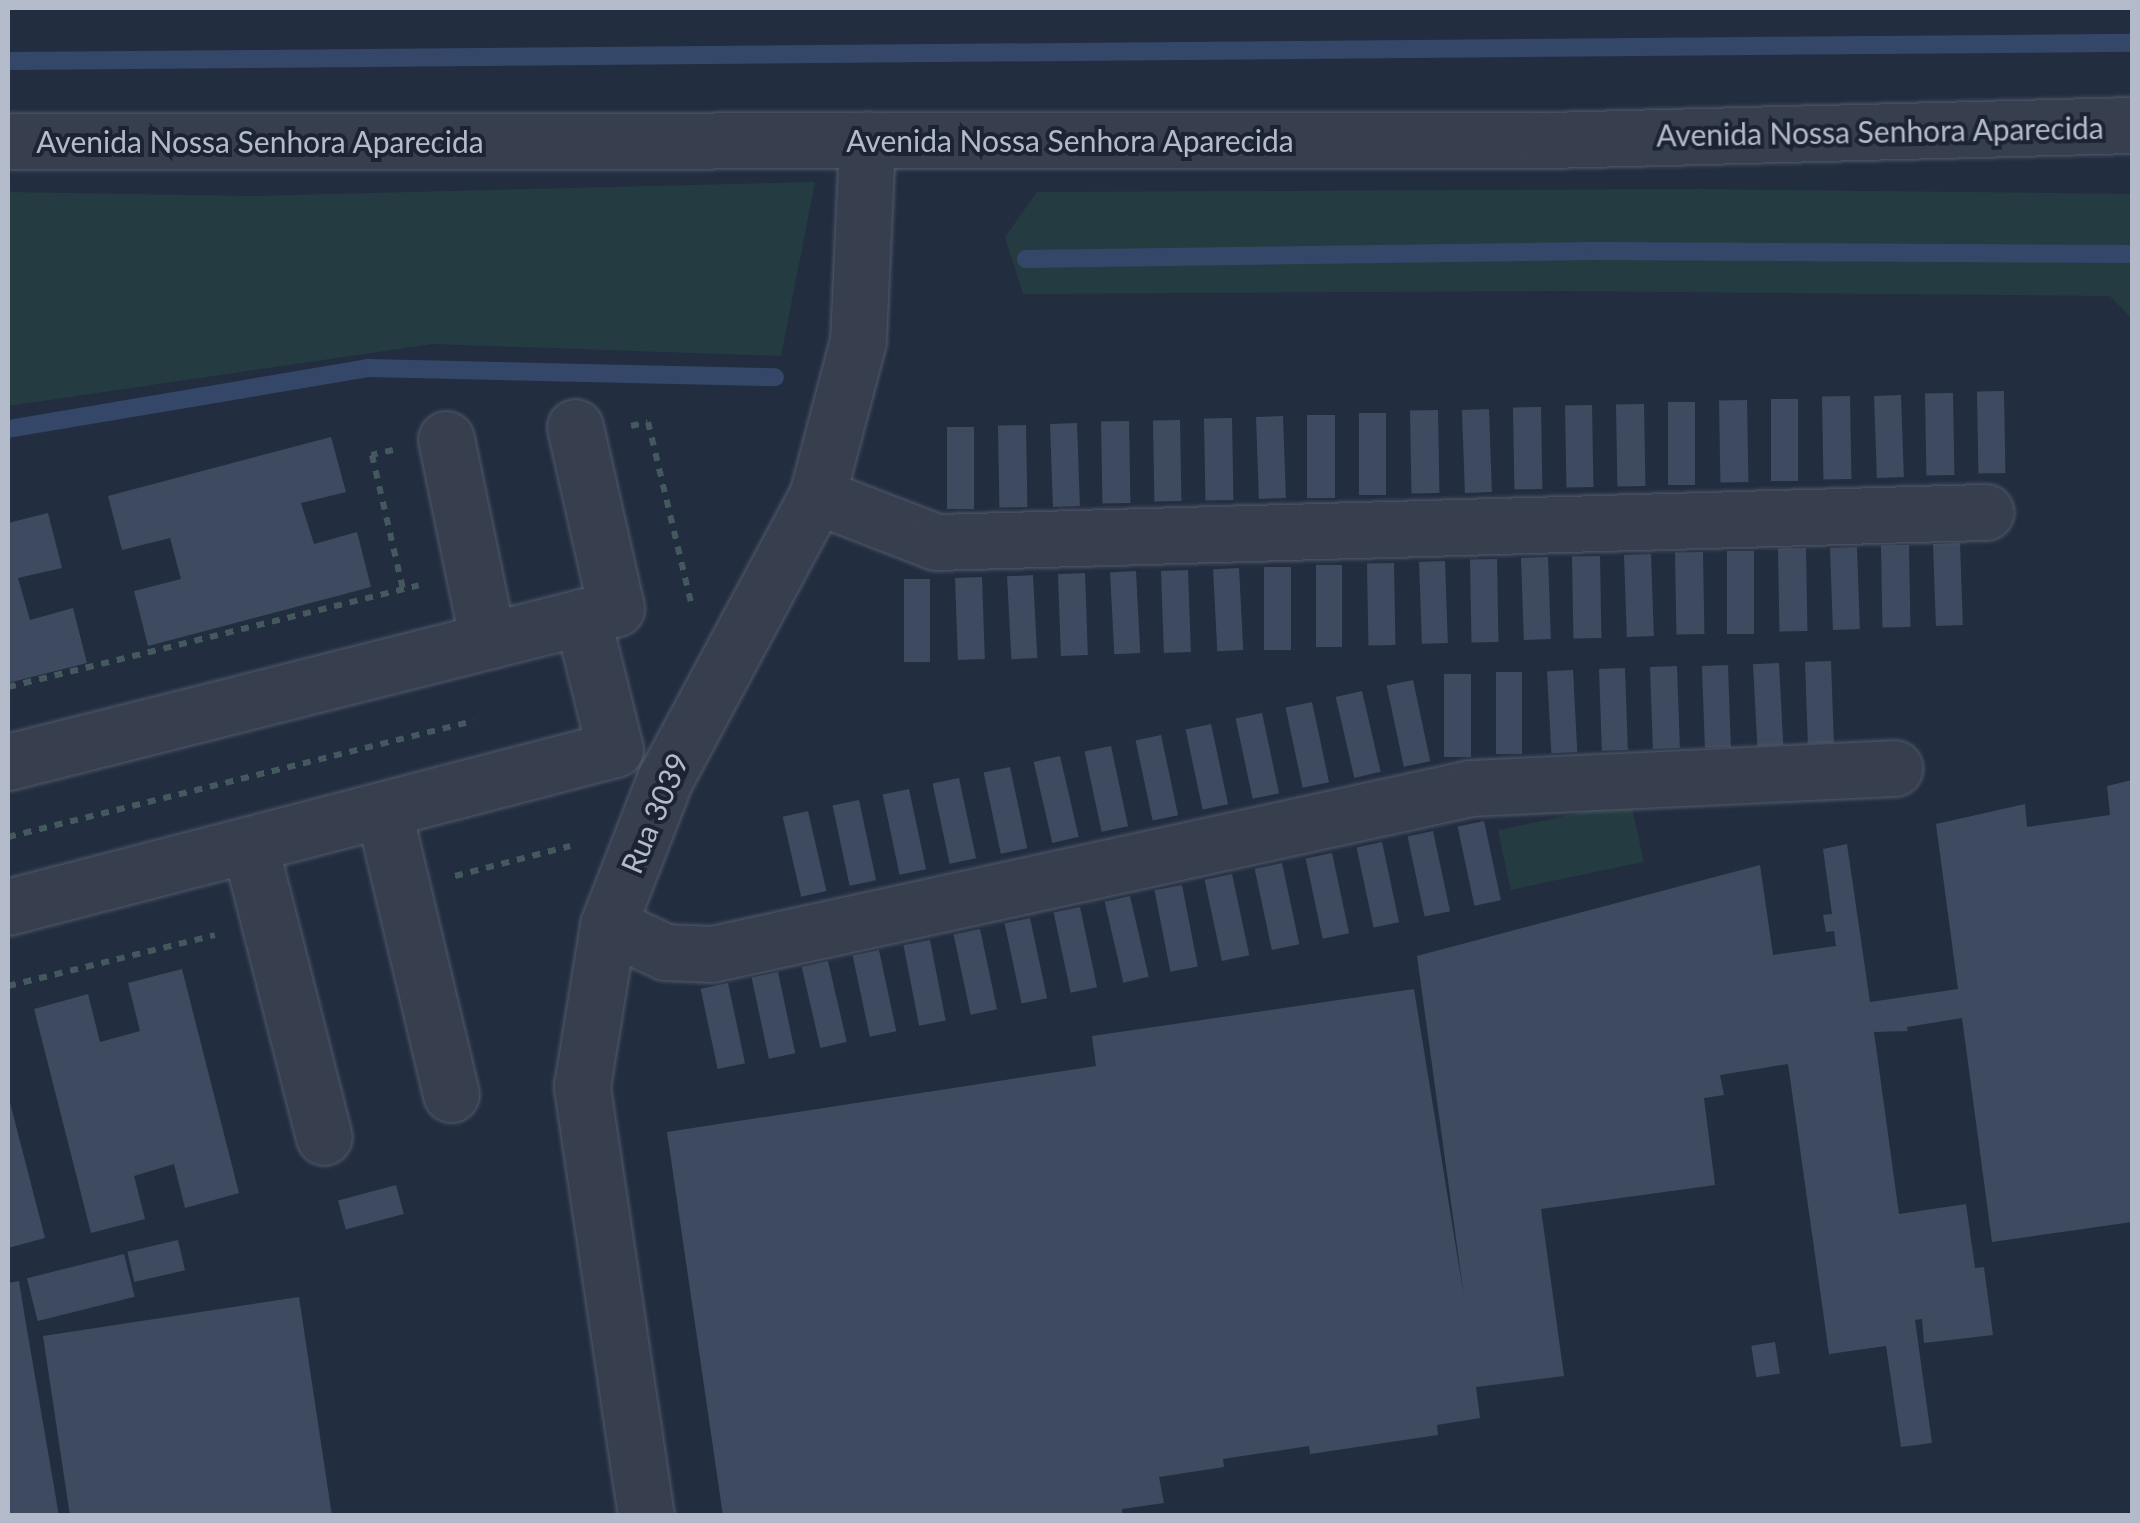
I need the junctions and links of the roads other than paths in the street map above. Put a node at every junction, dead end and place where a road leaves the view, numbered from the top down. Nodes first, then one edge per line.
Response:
1 (2132, 125) edge
2 (867, 139) junction
3 (8, 141) edge
4 (575, 427) dead end
5 (446, 439) dead end
6 (817, 496) junction
7 (1986, 512) dead end
8 (582, 617) junction
9 (488, 641) junction
10 (8, 762) edge
11 (1895, 768) dead end
12 (384, 812) junction
13 (250, 847) junction
14 (8, 908) edge
15 (608, 925) junction
16 (451, 1094) dead end
17 (324, 1138) dead end
18 (646, 1516) edge

1 - 2 street, Avenida Nossa Senhora Aparecida
2 - 3 street, Avenida Nossa Senhora Aparecida
2 - 6 street, Rua 3039
4 - 8 street
5 - 9 street
6 - 7 street
6 - 15 street, Rua 3039
8 - 9 street
8 - 12 street
9 - 10 street
11 - 15 street
12 - 13 street
12 - 16 street
13 - 14 street
13 - 17 street
15 - 18 street, Rua 3039

